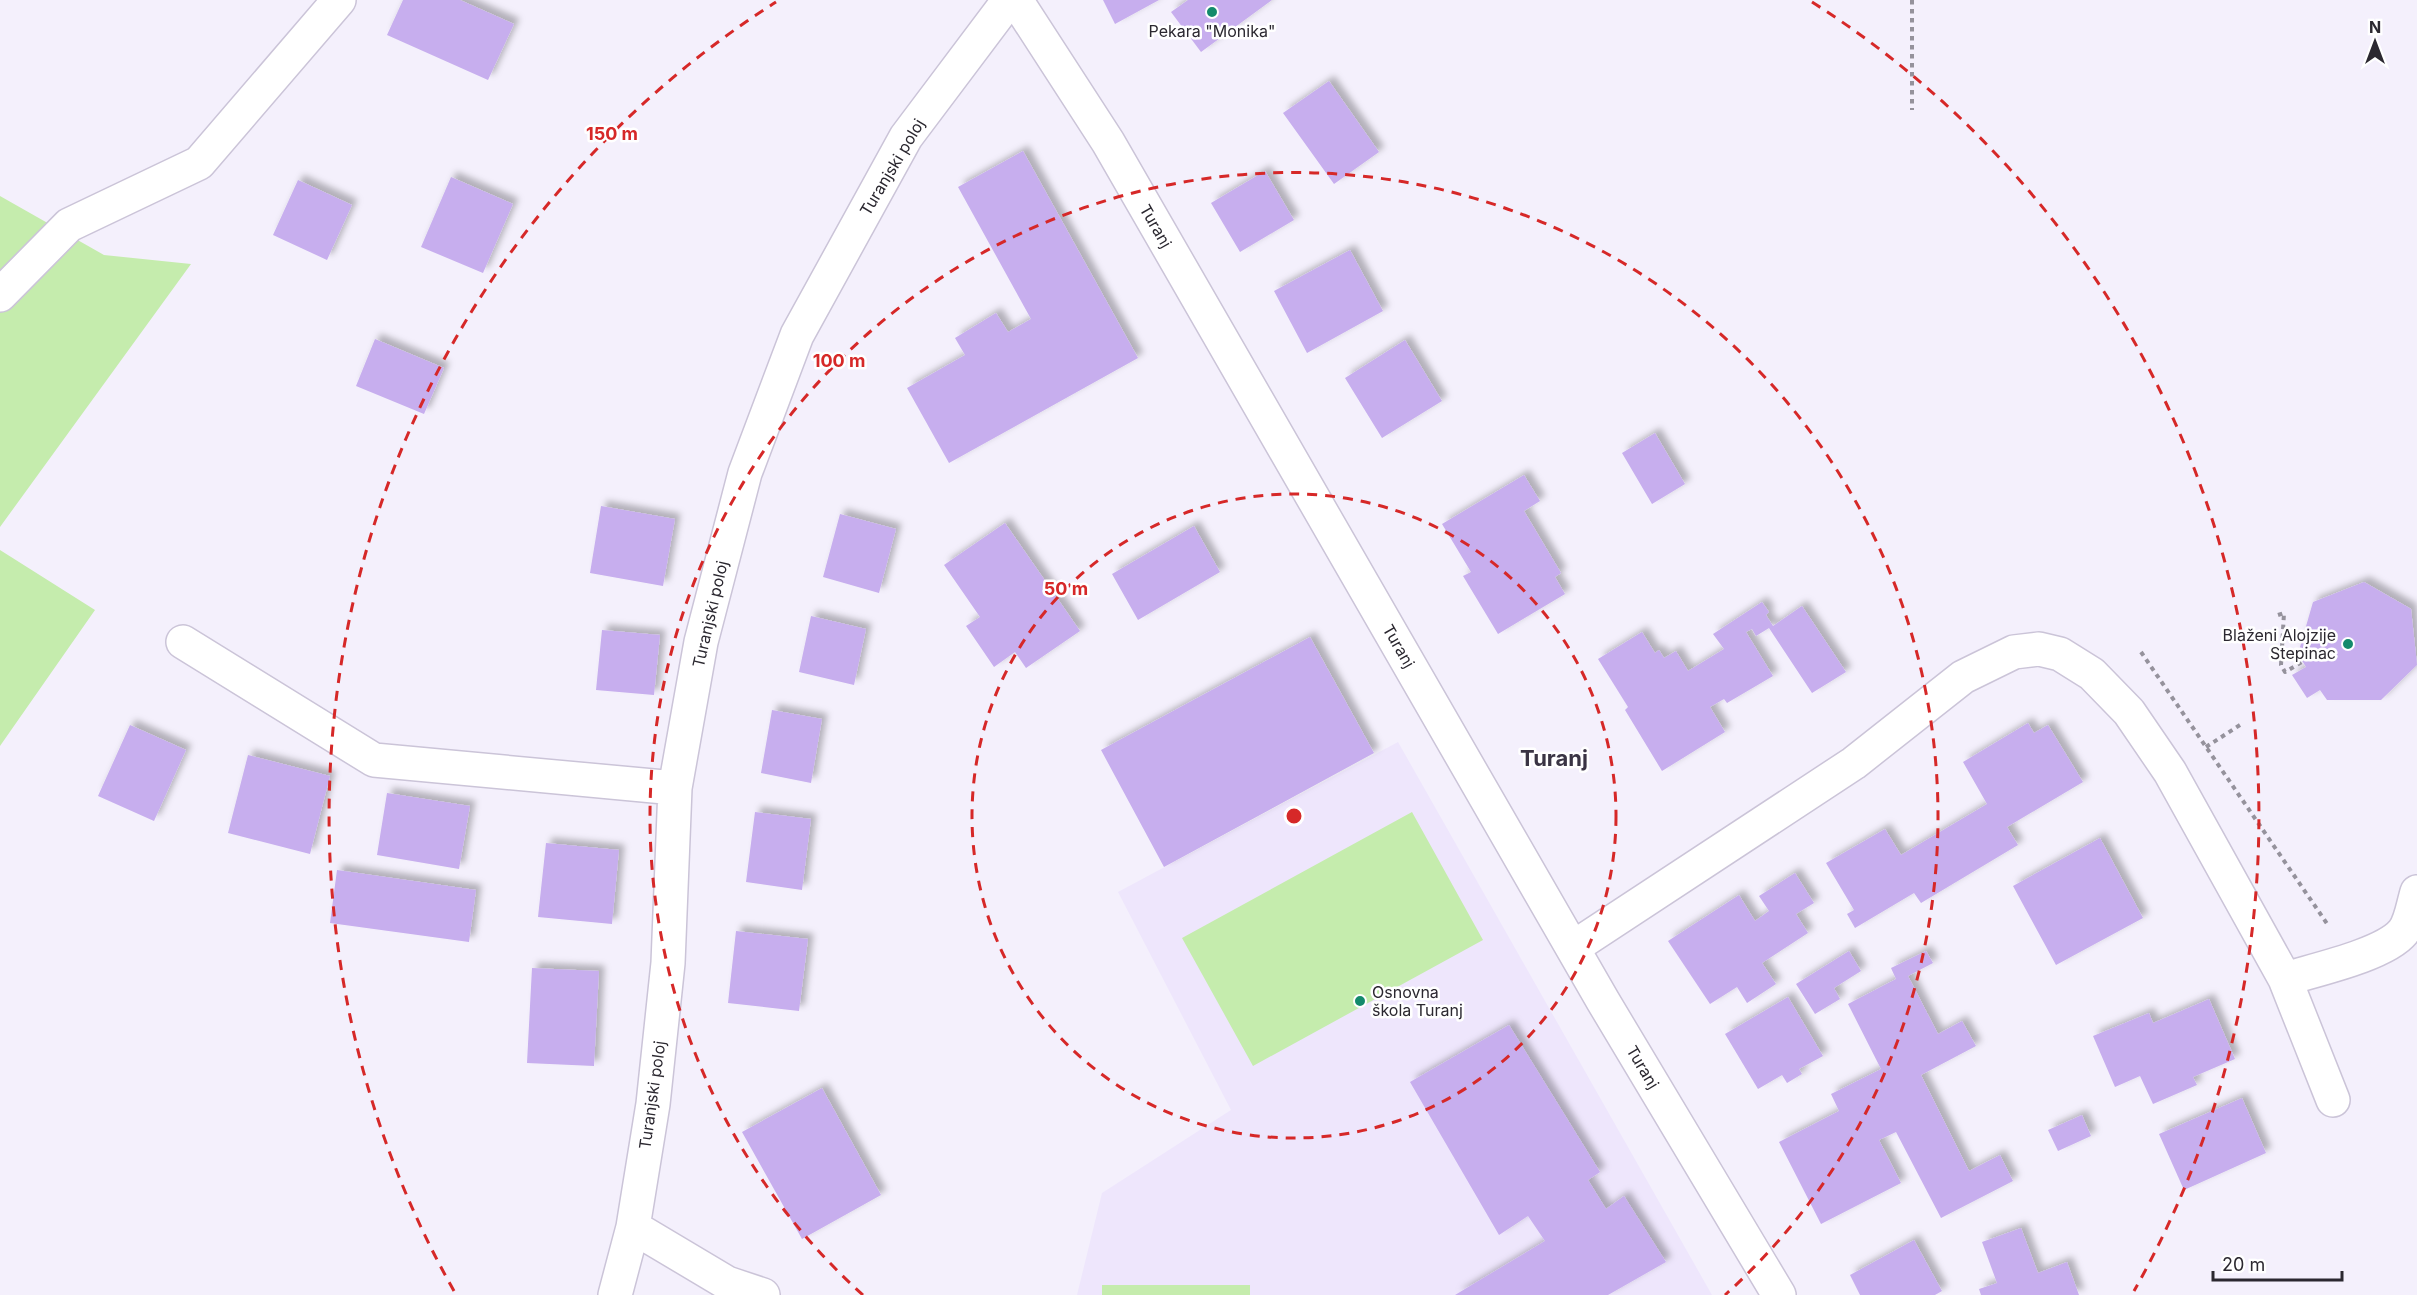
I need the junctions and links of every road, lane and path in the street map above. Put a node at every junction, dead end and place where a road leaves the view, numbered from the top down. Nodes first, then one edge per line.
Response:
1 (339, 0) edge
2 (1009, 0) edge
3 (1016, 0) edge
4 (1912, 0) edge
5 (1912, 110) dead end
6 (0, 295) edge
7 (2278, 615) dead end
8 (183, 642) dead end
9 (2141, 652) dead end
10 (2302, 662) dead end
11 (2243, 723) dead end
12 (2206, 747) junction
13 (675, 788) junction
14 (2417, 892) edge
15 (1574, 947) junction
16 (2345, 961) junction
17 (2285, 978) junction
18 (2333, 1100) dead end
19 (633, 1227) junction
20 (615, 1295) edge
21 (763, 1295) edge
22 (1779, 1295) edge

1 - 6 street
2 - 13 street, Turanjski poloj
3 - 15 street, Turanj
4 - 5 path
7 - 10 path
8 - 13 street
9 - 12 path
11 - 12 path
12 - 16 path
13 - 19 street, Turanjski poloj
14 - 16 street
15 - 17 street
15 - 22 street, Turanj
16 - 17 street
17 - 18 street
19 - 20 street, Turanjski poloj
19 - 21 street

